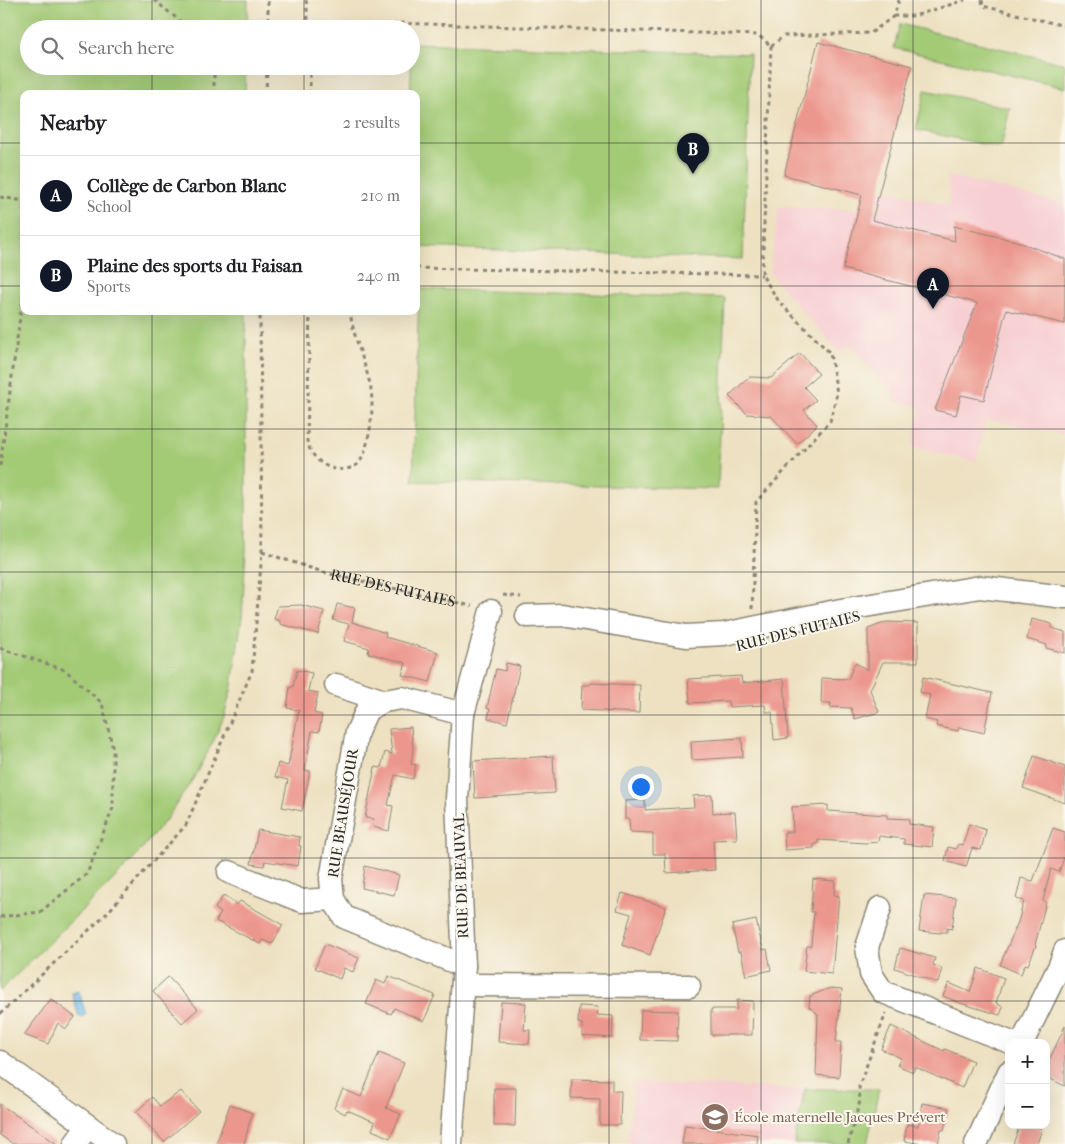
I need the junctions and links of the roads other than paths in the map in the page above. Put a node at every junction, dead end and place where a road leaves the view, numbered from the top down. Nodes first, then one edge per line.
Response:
1 (921, 597) junction
2 (1065, 597) edge
3 (484, 609) joint
4 (527, 616) junction
5 (336, 685) dead end
6 (384, 701) junction
7 (463, 714) junction
8 (229, 872) dead end
9 (333, 900) junction
10 (880, 908) dead end
11 (1065, 951) edge
12 (464, 976) junction
13 (689, 986) dead end
14 (1024, 1039) edge
15 (1005, 1040) edge
16 (0, 1062) edge
17 (1005, 1081) edge
18 (88, 1126) junction
19 (75, 1144) edge
20 (113, 1144) edge
21 (451, 1144) edge
22 (976, 1144) edge

1 - 2 street, RUE DES FUTAIES
1 - 4 street, RUE DES FUTAIES
1 - 4 street, RUE DES FUTAIES
3 - 4 street, RUE DES FUTAIES
3 - 7 street, RUE DE BEAUVAL
5 - 6 street
6 - 7 street
6 - 9 street, RUE BEAUSÉJOUR
7 - 12 street, RUE DE BEAUVAL
8 - 9 street
9 - 12 street, RUE BEAUSÉJOUR
10 - 15 street
11 - 14 street
12 - 13 street
12 - 21 street, RUE DE BEAUVAL
16 - 18 street
17 - 22 street
18 - 19 street
18 - 20 street

